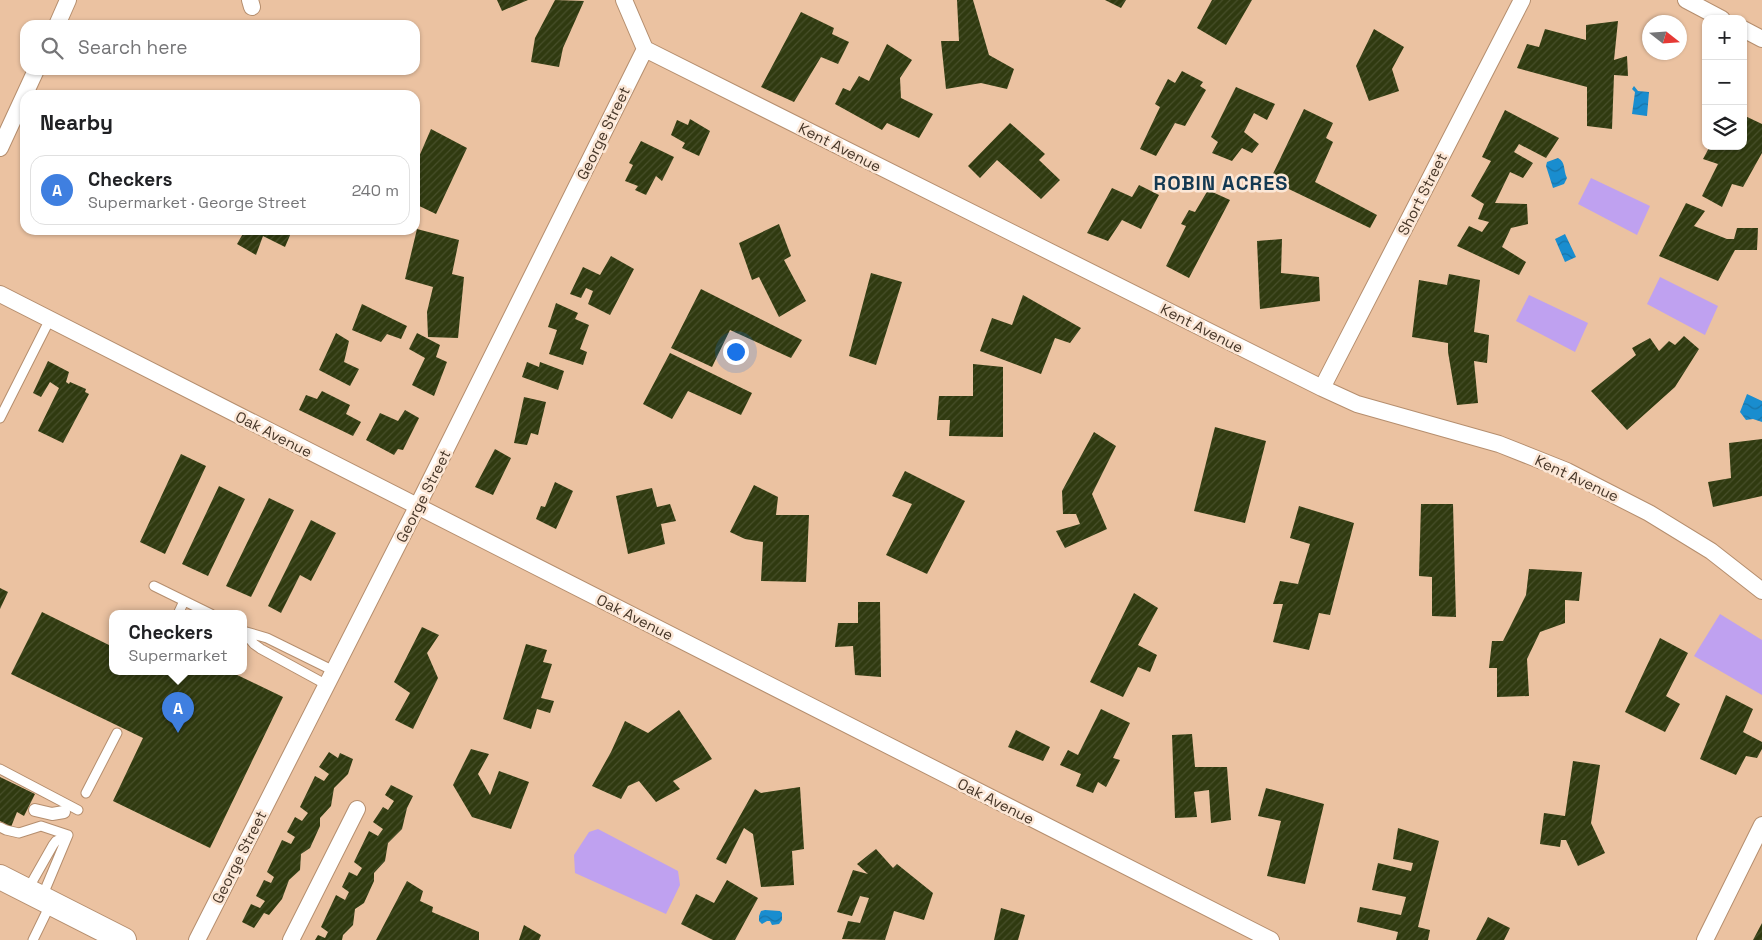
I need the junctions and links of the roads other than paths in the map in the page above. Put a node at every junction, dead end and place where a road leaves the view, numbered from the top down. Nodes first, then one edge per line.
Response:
1 (68, 0) edge
2 (624, 0) edge
3 (1522, 0) edge
4 (1686, 0) edge
5 (1714, 15) edge
6 (59, 20) edge
7 (1747, 32) edge
8 (1762, 39) edge
9 (645, 49) junction
10 (34, 75) edge
11 (27, 90) edge
12 (20, 105) edge
13 (0, 148) edge
14 (0, 294) edge
15 (50, 319) junction
16 (1322, 388) junction
17 (0, 418) edge
18 (417, 507) junction
19 (154, 586) dead end
20 (1762, 591) edge
21 (184, 601) junction
22 (180, 610) edge
23 (203, 610) edge
24 (247, 632) edge
25 (247, 636) edge
26 (330, 678) junction
27 (117, 733) dead end
28 (0, 769) edge
29 (86, 793) dead end
30 (357, 808) dead end
31 (35, 810) dead end
32 (78, 810) dead end
33 (64, 812) dead end
34 (1762, 825) edge
35 (0, 827) edge
36 (50, 829) junction
37 (68, 835) junction
38 (53, 845) junction
39 (0, 877) edge
40 (40, 897) junction
41 (33, 940) edge
42 (124, 940) edge
43 (196, 940) edge
44 (291, 940) edge
45 (1271, 940) edge
46 (1705, 940) edge

1 - 6 street
2 - 9 street
3 - 16 street, Short Street
4 - 5 street
7 - 8 street
9 - 16 street, Kent Avenue
9 - 18 street, George Street
10 - 11 street
12 - 13 street
14 - 15 street, Oak Avenue
15 - 17 lane
15 - 18 street, Oak Avenue
16 - 20 street, Kent Avenue
18 - 26 street, George Street
18 - 45 street, Oak Avenue
19 - 21 lane
21 - 22 lane
21 - 23 lane
24 - 26 lane
25 - 26 lane
26 - 43 street, George Street
27 - 29 lane
28 - 32 lane
30 - 44 street
31 - 33 street
34 - 46 street
35 - 36 lane
36 - 37 lane
36 - 38 lane
37 - 38 lane
37 - 40 lane
38 - 40 lane
39 - 40 main road
40 - 41 lane
40 - 42 main road

